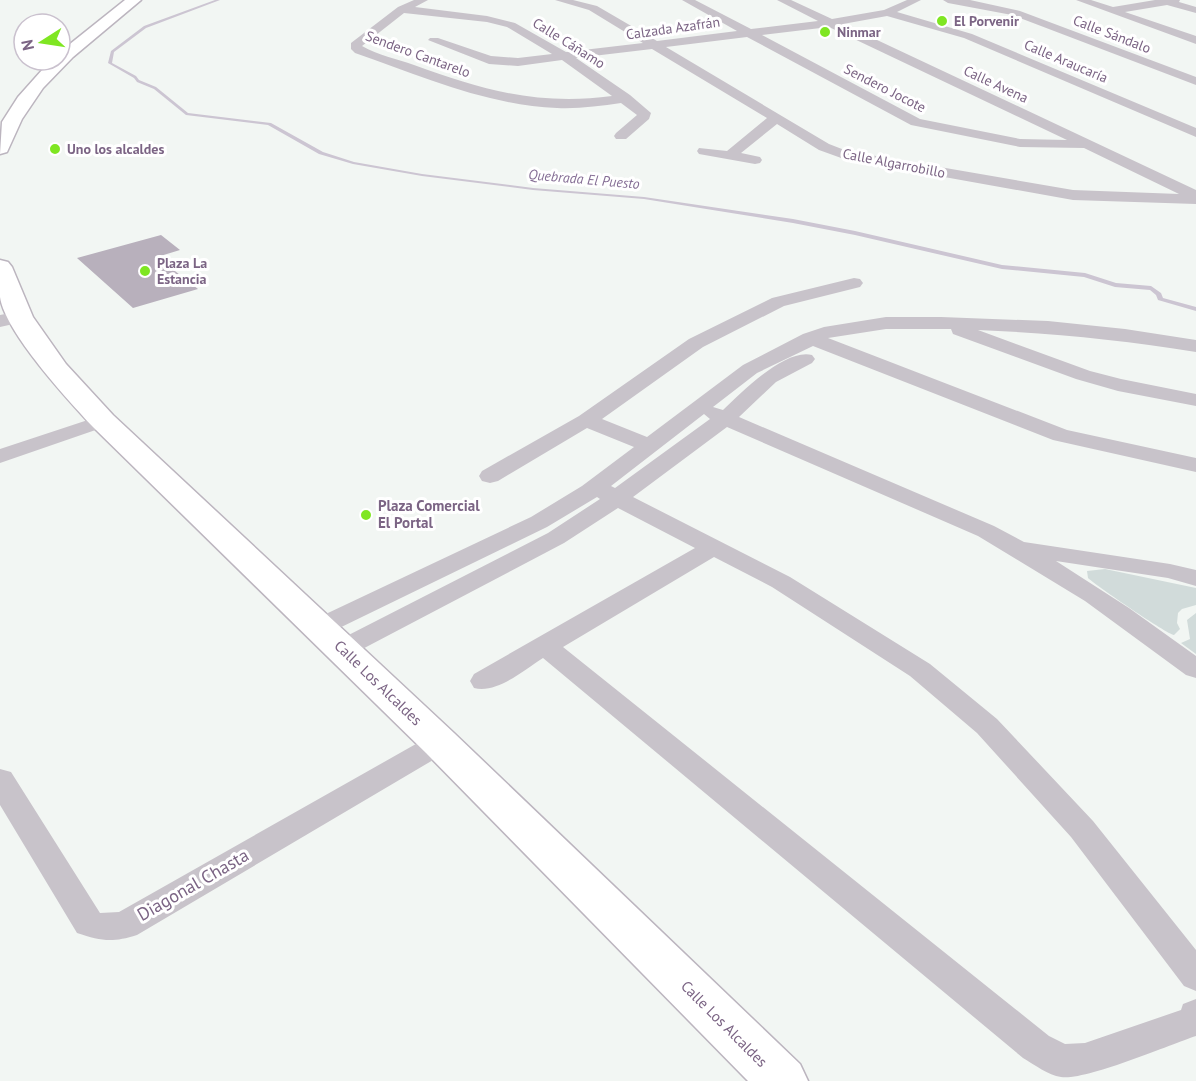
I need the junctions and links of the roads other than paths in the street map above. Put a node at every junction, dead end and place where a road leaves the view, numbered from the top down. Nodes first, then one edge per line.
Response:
1 (134, 0) edge
2 (423, 0) edge
3 (560, 0) edge
4 (687, 0) edge
5 (787, 0) edge
6 (916, 0) edge
7 (948, 0) edge
8 (1081, 0) edge
9 (1171, 1) edge
10 (402, 9) junction
11 (1112, 10) junction
12 (1196, 10) edge
13 (887, 13) junction
14 (831, 23) junction
15 (750, 33) junction
16 (434, 40) dead end
17 (1196, 40) edge
18 (658, 45) junction
19 (567, 58) junction
20 (1196, 81) edge
21 (625, 98) junction
22 (776, 118) junction
23 (1196, 134) edge
24 (621, 136) dead end
25 (1087, 144) junction
26 (0, 148) edge
27 (704, 151) dead end
28 (729, 156) junction
29 (755, 160) dead end
30 (1196, 198) edge
31 (0, 267) edge
32 (854, 282) dead end
33 (10, 319) edge
34 (941, 322) junction
35 (831, 337) junction
36 (1196, 346) edge
37 (1196, 400) edge
38 (700, 408) junction
39 (726, 418) junction
40 (586, 420) junction
41 (103, 421) junction
42 (650, 445) junction
43 (0, 456) edge
44 (1196, 465) edge
45 (490, 476) dead end
46 (606, 492) junction
47 (1017, 547) junction
48 (714, 548) junction
49 (1196, 578) edge
50 (331, 638) junction
51 (546, 647) junction
52 (1196, 669) edge
53 (484, 681) dead end
54 (440, 743) junction
55 (0, 780) edge
56 (1196, 976) edge
57 (1196, 1015) edge
58 (782, 1081) edge

1 - 26 main road
2 - 10 street, Sendero Cantarelo
3 - 18 street, Calle Algarrobillo
4 - 15 street, Sendero Jocote
5 - 14 street, Calle Avena
6 - 13 street, Calzada Azafrán
7 - 20 street, Calle Sándalo
8 - 11 street
9 - 11 street
9 - 12 street
10 - 19 street, Calle Cáñamo
10 - 21 street, Sendero Cantarelo
11 - 17 street
13 - 14 street, Calzada Azafrán
13 - 23 street, Calle Araucaría
14 - 15 street, Calzada Azafrán
14 - 25 street, Calle Avena
15 - 18 street, Calzada Azafrán
15 - 25 street, Sendero Jocote
16 - 19 street, Calzada Azafrán
18 - 19 street, Calzada Azafrán
18 - 22 street, Calle Algarrobillo
19 - 21 street, Calle Cáñamo
21 - 24 street, Calle Cáñamo
22 - 28 street
22 - 30 street, Calle Algarrobillo
25 - 30 street, Calle Avena
27 - 28 street
28 - 29 street
31 - 33 main road, Calle Los Alcaldes
32 - 40 street
33 - 41 main road, Calle Los Alcaldes
34 - 35 street
34 - 36 street
34 - 37 street
35 - 38 street
35 - 39 street
35 - 44 street
38 - 39 street
38 - 42 street
39 - 46 street
39 - 47 street
40 - 42 street
40 - 45 street
41 - 43 street
41 - 50 main road, Calle Los Alcaldes
42 - 46 street
46 - 48 street
46 - 50 street
47 - 49 street
47 - 52 street
48 - 51 street
48 - 56 street
50 - 54 main road, Calle Los Alcaldes
51 - 53 street
51 - 57 street
54 - 55 street, Diagonal Chasta
54 - 58 main road, Calle Los Alcaldes

